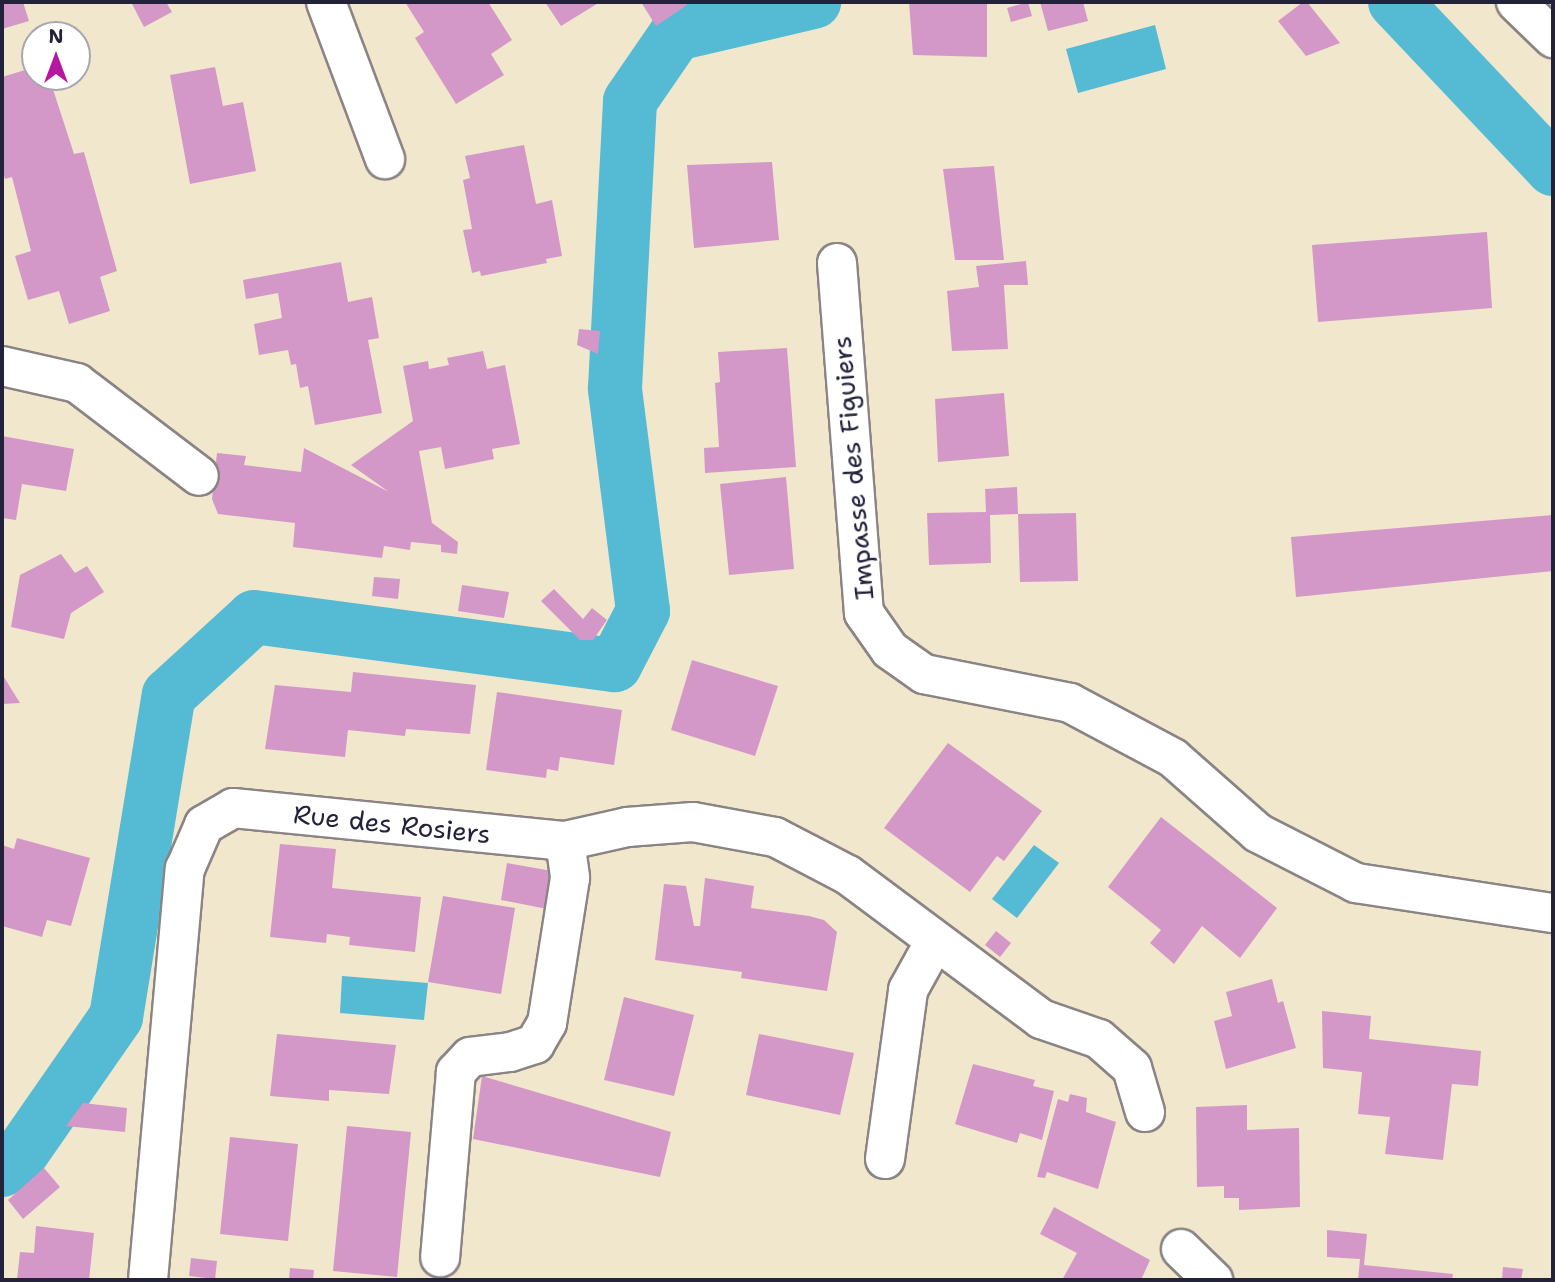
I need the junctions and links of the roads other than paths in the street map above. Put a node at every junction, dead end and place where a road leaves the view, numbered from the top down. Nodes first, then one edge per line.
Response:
1 (326, 2) edge
2 (1516, 2) edge
3 (1553, 38) edge
4 (385, 159) dead end
5 (836, 263) dead end
6 (2, 366) edge
7 (199, 476) dead end
8 (565, 841) junction
9 (1553, 913) edge
10 (936, 941) junction
11 (1145, 1112) dead end
12 (885, 1159) dead end
13 (1181, 1249) dead end
14 (440, 1258) dead end
15 (148, 1280) edge
16 (1213, 1280) edge

1 - 4 street
2 - 3 street
5 - 9 street, Impasse des Figuiers
6 - 7 street
8 - 10 street, Rue des Rosiers
8 - 14 street
8 - 15 street, Rue des Rosiers
10 - 11 street, Rue des Rosiers
10 - 12 street
13 - 16 street

